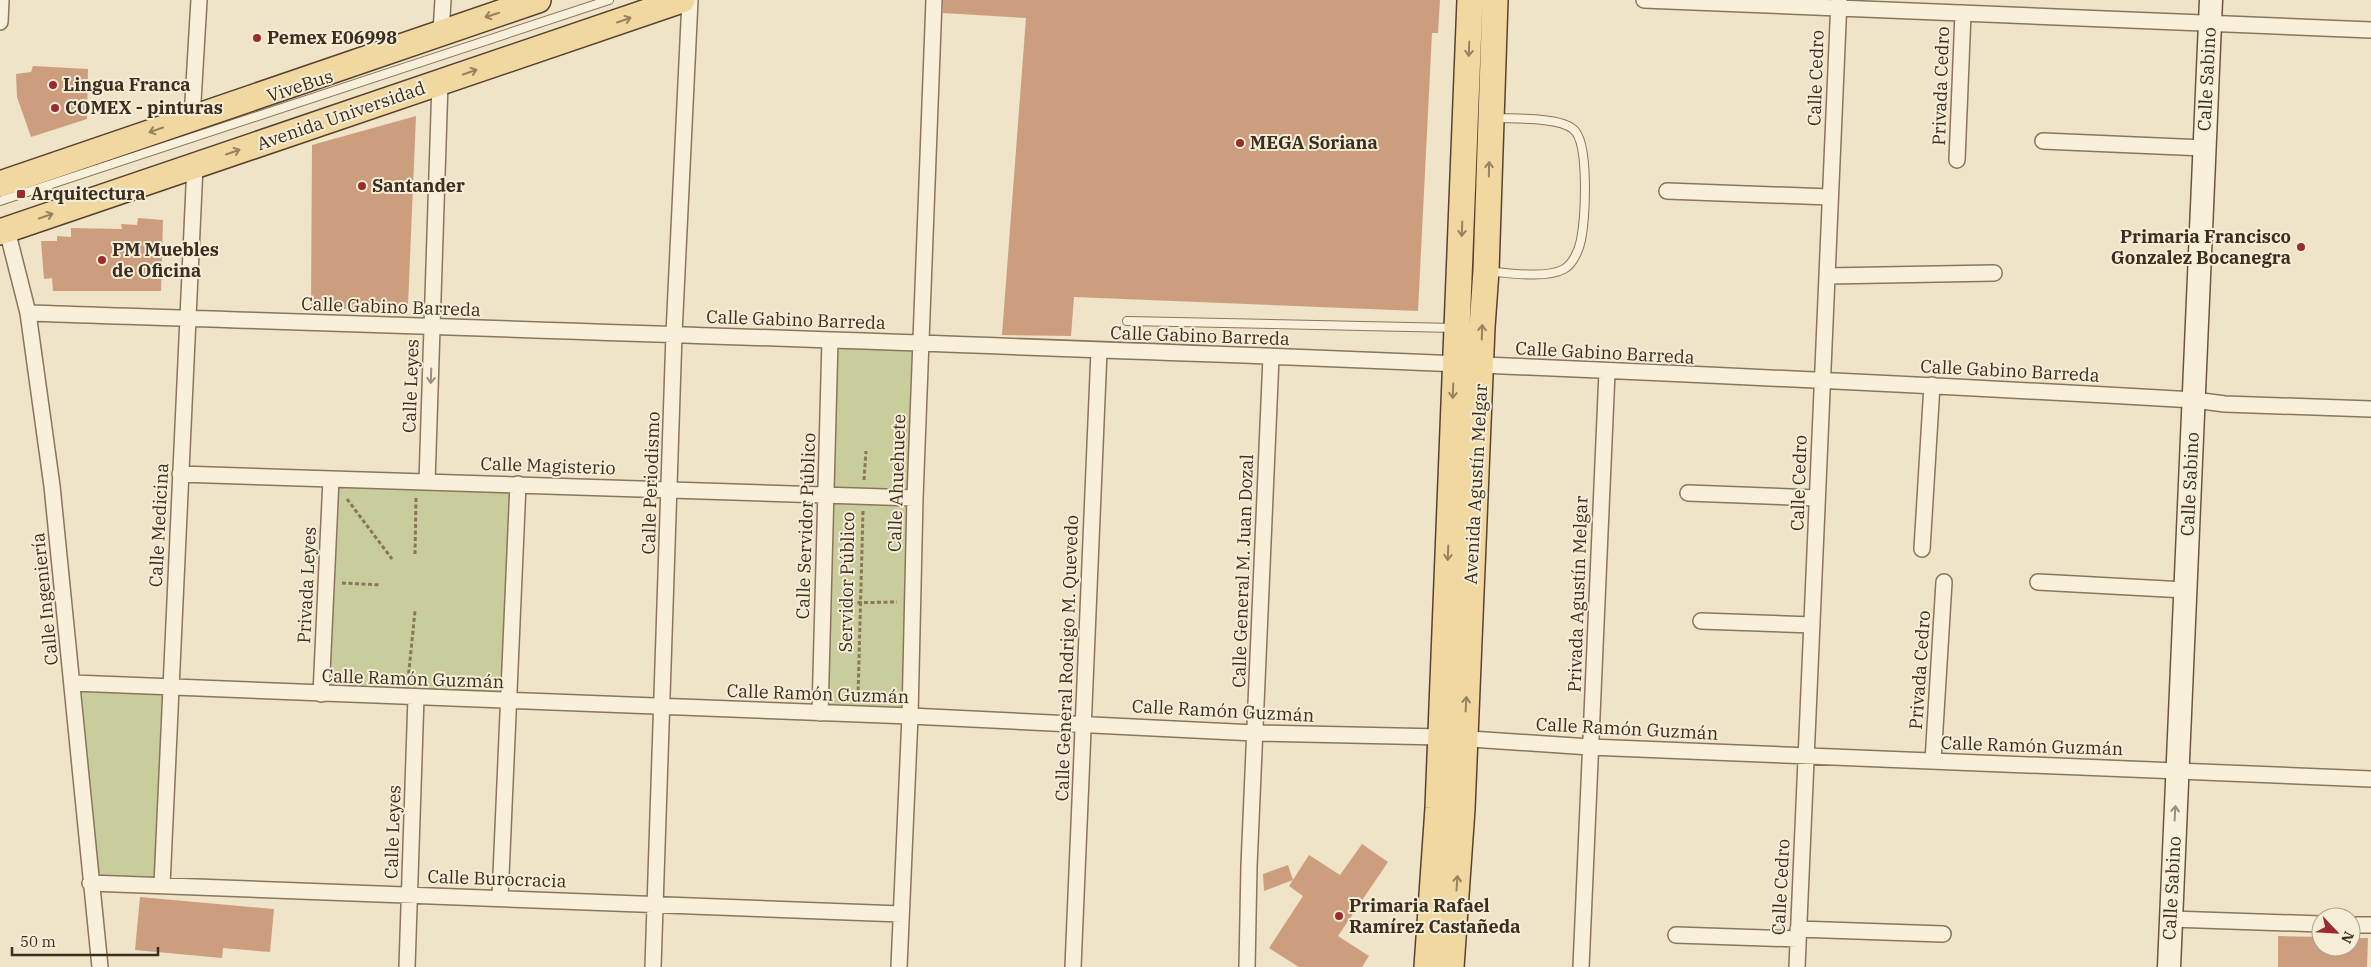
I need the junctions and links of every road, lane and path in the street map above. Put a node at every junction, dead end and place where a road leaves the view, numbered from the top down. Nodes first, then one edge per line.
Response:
1 (1, 0) edge
2 (199, 0) edge
3 (443, 0) edge
4 (538, 0) edge
5 (608, 0) edge
6 (682, 0) edge
7 (690, 0) edge
8 (934, 0) edge
9 (1470, 0) edge
10 (1494, 0) edge
11 (1644, 0) edge
12 (2211, 0) edge
13 (1838, 4) edge
14 (1962, 13) junction
15 (0, 22) edge
16 (2210, 24) junction
17 (2371, 30) edge
18 (441, 32) junction
19 (440, 82) junction
20 (1490, 117) junction
21 (192, 118) junction
22 (2043, 141) dead end
23 (2204, 148) junction
24 (1957, 160) dead end
25 (195, 165) junction
26 (0, 184) edge
27 (1667, 192) dead end
28 (1830, 197) junction
29 (0, 201) edge
30 (4, 231) edge
31 (1473, 271) junction
32 (1994, 273) dead end
33 (1827, 276) junction
34 (28, 313) junction
35 (188, 319) junction
36 (1127, 321) dead end
37 (432, 328) junction
38 (1457, 328) junction
39 (674, 334) junction
40 (830, 340) junction
41 (920, 342) junction
42 (1099, 351) junction
43 (1271, 357) junction
44 (1454, 364) junction
45 (1481, 366) junction
46 (1607, 372) junction
47 (1822, 381) junction
48 (1932, 385) junction
49 (2194, 400) junction
50 (2371, 409) edge
51 (866, 451) dead end
52 (180, 474) junction
53 (331, 479) junction
54 (422, 482) junction
55 (518, 484) junction
56 (669, 489) junction
57 (1688, 493) dead end
58 (826, 495) junction
59 (863, 496) junction
60 (915, 498) junction
61 (1817, 498) junction
62 (1922, 549) dead end
63 (415, 554) dead end
64 (392, 559) dead end
65 (326, 582) junction
66 (1944, 582) dead end
67 (2038, 582) dead end
68 (381, 585) dead end
69 (2185, 590) junction
70 (913, 602) junction
71 (823, 603) junction
72 (860, 603) junction
73 (415, 611) dead end
74 (1701, 621) dead end
75 (1812, 625) junction
76 (73, 684) junction
77 (171, 687) junction
78 (321, 694) junction
79 (411, 698) junction
80 (508, 702) junction
81 (662, 707) junction
82 (820, 712) junction
83 (858, 714) junction
84 (910, 716) junction
85 (1083, 723) junction
86 (1255, 732) junction
87 (1452, 738) junction
88 (1590, 746) junction
89 (1806, 756) junction
90 (1933, 761) junction
91 (2177, 771) junction
92 (2371, 779) edge
93 (90, 882) junction
94 (162, 885) junction
95 (409, 895) junction
96 (500, 898) junction
97 (656, 904) junction
98 (901, 914) junction
99 (2171, 919) junction
100 (2311, 924) edge
101 (1798, 934) junction
102 (1943, 934) dead end
103 (1676, 935) dead end
104 (100, 967) edge
105 (407, 967) edge
106 (654, 967) edge
107 (899, 967) edge
108 (1073, 967) edge
109 (1247, 967) edge
110 (1427, 967) edge
111 (1451, 967) edge
112 (1581, 967) edge
113 (1797, 967) edge
114 (2169, 967) edge

1 - 15 street
2 - 21 street
3 - 18 street
4 -> 18 main road
5 - 29 lane, ViveBus
19 -> 6 main road, Avenida Universidad
7 - 39 street, Calle Periodismo
8 - 41 street, Calle Ahuehuete
9 -> 31 main road, Avenida Agustín Melgar
10 - 20 main road, Avenida Agustín Melgar
11 - 13 street
12 - 16 street, Calle Sabino
13 - 14 street
13 - 28 street, Calle Cedro
14 - 16 street
14 - 24 street, Privada Cedro
16 - 17 street
16 - 23 street, Calle Sabino
18 - 21 main road
25 -> 19 main road, Avenida Universidad
19 - 37 street, Calle Leyes
31 -> 20 main road, Avenida Agustín Melgar
20 - 31 lane
21 -> 26 main road
22 - 23 street
23 - 49 street, Calle Sabino
30 -> 25 main road, Avenida Universidad
25 - 35 street, Calle Medicina
27 - 28 street
28 - 33 street, Calle Cedro
30 - 34 street, Calle Ingeniería
31 - 38 main road, Avenida Agustín Melgar
45 -> 31 main road, Avenida Agustín Melgar
32 - 33 street
33 - 47 street, Calle Cedro
34 - 35 street, Calle Gabino Barreda
34 - 76 street, Calle Ingeniería
35 - 37 street, Calle Gabino Barreda
35 - 52 street, Calle Medicina
36 - 38 lane
37 - 39 street, Calle Gabino Barreda
37 -> 54 street, Calle Leyes
38 - 44 main road, Avenida Agustín Melgar
39 - 40 street, Calle Gabino Barreda
39 - 56 street, Calle Periodismo
40 - 41 street, Calle Gabino Barreda
40 - 58 street, Calle Servidor Público
41 - 42 street, Calle Gabino Barreda
41 - 60 street, Calle Ahuehuete
42 - 43 street, Calle Gabino Barreda
42 - 85 street, Calle General Rodrigo M. Quevedo
43 - 44 street, Calle Gabino Barreda
43 - 86 street, Calle General M. Juan Dozal
44 - 45 street, Calle Gabino Barreda
44 -> 87 main road, Avenida Agustín Melgar
45 - 46 street, Calle Gabino Barreda
87 -> 45 main road, Avenida Agustín Melgar
46 - 47 street, Calle Gabino Barreda
46 - 88 street, Privada Agustín Melgar
47 - 48 street, Calle Gabino Barreda
47 - 61 street, Calle Cedro
48 - 49 street, Calle Gabino Barreda
48 - 62 street
49 - 50 street, Calle Gabino Barreda
49 - 69 street, Calle Sabino
51 - 59 path, Servidor Público
52 - 53 street, Calle Magisterio
52 - 77 street, Calle Medicina
53 - 54 street, Calle Magisterio
53 - 64 path
53 - 65 street, Privada Leyes
54 - 55 street, Calle Magisterio
54 - 63 path
55 - 56 street, Calle Magisterio
55 - 80 street
56 - 58 street, Calle Magisterio
56 - 81 street, Calle Periodismo
57 - 61 street
58 - 59 street, Calle Magisterio
58 - 71 street, Calle Servidor Público
59 - 60 street, Calle Magisterio
59 - 72 path, Servidor Público
60 - 70 street, Calle Ahuehuete
61 - 75 street, Calle Cedro
65 - 68 path
65 - 78 street, Privada Leyes
66 - 90 street, Privada Cedro
67 - 69 street
69 - 91 street, Calle Sabino
70 - 72 path
70 - 84 street, Calle Ahuehuete
71 - 72 path
71 - 82 street, Calle Servidor Público
72 - 83 path, Servidor Público
73 - 79 path
74 - 75 street
75 - 89 street, Calle Cedro
76 - 77 street, Calle Ramón Guzmán
76 - 93 street, Calle Ingeniería
77 - 78 street, Calle Ramón Guzmán
77 - 94 street, Calle Medicina
78 - 79 street, Calle Ramón Guzmán
79 - 80 street, Calle Ramón Guzmán
79 - 95 street, Calle Leyes
80 - 81 street, Calle Ramón Guzmán
80 - 96 street
81 - 82 street, Calle Ramón Guzmán
81 - 97 street, Calle Periodismo
82 - 83 street, Calle Ramón Guzmán
83 - 84 street, Calle Ramón Guzmán
84 - 85 street, Calle Ramón Guzmán
84 - 98 street, Calle Ahuehuete
85 - 86 street, Calle Ramón Guzmán
85 - 108 street, Calle General Rodrigo M. Quevedo
86 - 87 street, Calle Ramón Guzmán
86 - 109 street, Calle General M. Juan Dozal
87 - 88 street, Calle Ramón Guzmán
87 - 110 main road, Avenida Agustín Melgar
111 -> 87 main road, Avenida Agustín Melgar
88 - 89 street, Calle Ramón Guzmán
88 - 112 street, Privada Agustín Melgar
89 - 90 street, Calle Ramón Guzmán
89 - 101 street, Calle Cedro
90 - 91 street, Calle Ramón Guzmán
91 - 92 street, Calle Ramón Guzmán
99 -> 91 street, Calle Sabino
93 - 94 street, Calle Burocracia
93 - 104 street, Calle Ingeniería
94 - 95 street, Calle Burocracia
95 - 96 street, Calle Burocracia
95 - 105 street, Calle Leyes
96 - 97 street, Calle Burocracia
97 - 98 street, Calle Burocracia
97 - 106 street, Calle Periodismo
98 - 107 street, Calle Ahuehuete
99 - 100 street
99 - 114 street, Calle Sabino
101 - 102 street
101 - 103 street
101 - 113 street, Calle Cedro

